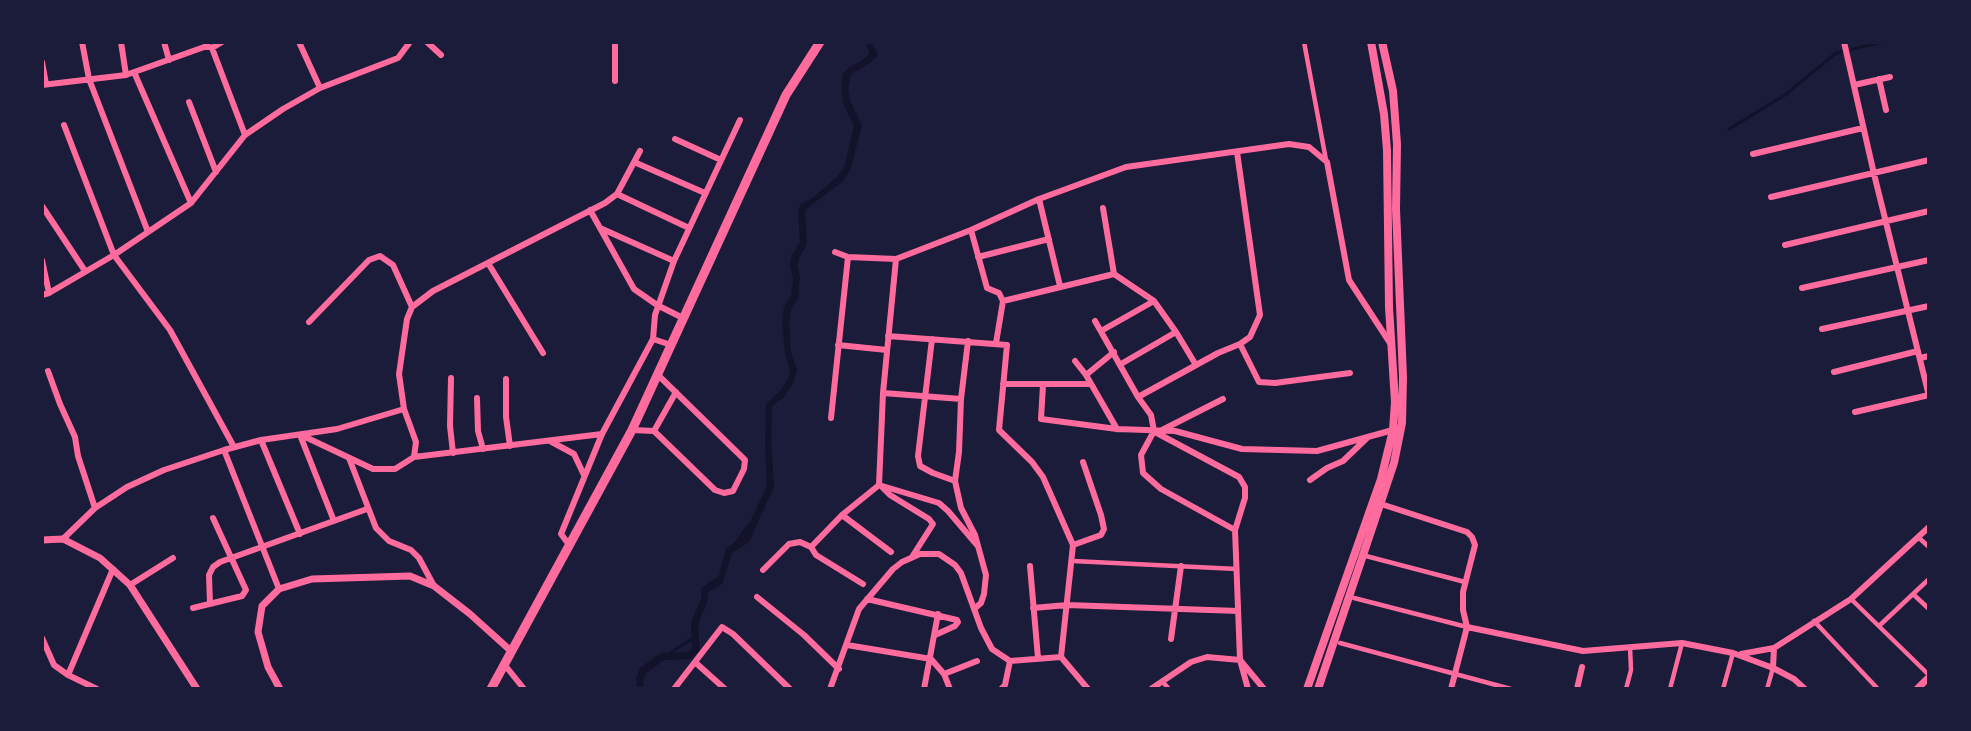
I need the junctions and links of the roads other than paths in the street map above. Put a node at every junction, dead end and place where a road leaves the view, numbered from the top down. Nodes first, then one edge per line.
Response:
1 (82, 42) edge
2 (121, 42) edge
3 (164, 42) edge
4 (222, 42) edge
5 (299, 42) edge
6 (410, 42) edge
7 (428, 42) edge
8 (615, 42) edge
9 (820, 42) edge
10 (1304, 42) edge
11 (1371, 42) edge
12 (1383, 42) edge
13 (1844, 44) edge
14 (208, 45) edge
15 (441, 55) dead end
16 (169, 60) junction
17 (42, 62) edge
18 (134, 72) junction
19 (126, 75) junction
20 (1890, 76) dead end
21 (89, 79) junction
22 (1879, 79) junction
23 (615, 81) dead end
24 (1854, 84) junction
25 (44, 85) edge
26 (320, 88) junction
27 (189, 102) dead end
28 (1886, 110) dead end
29 (740, 120) dead end
30 (64, 125) dead end
31 (1863, 128) junction
32 (245, 135) junction
33 (675, 139) dead end
34 (640, 151) dead end
35 (1237, 152) junction
36 (1753, 154) dead end
37 (721, 160) junction
38 (1929, 160) edge
39 (634, 162) junction
40 (1327, 162) junction
41 (216, 172) junction
42 (1874, 174) junction
43 (705, 193) junction
44 (616, 194) junction
45 (1771, 197) dead end
46 (1039, 199) junction
47 (190, 203) junction
48 (42, 206) edge
49 (1103, 208) dead end
50 (590, 210) junction
51 (1929, 211) edge
52 (1886, 222) junction
53 (600, 228) junction
54 (688, 228) junction
55 (971, 230) junction
56 (148, 232) junction
57 (1049, 238) junction
58 (1785, 245) dead end
59 (835, 252) dead end
60 (114, 255) junction
61 (978, 256) junction
62 (848, 257) junction
63 (896, 259) junction
64 (42, 260) edge
65 (1929, 260) edge
66 (674, 261) junction
67 (488, 263) junction
68 (1898, 266) junction
69 (85, 271) junction
70 (1114, 274) junction
71 (1060, 286) junction
72 (1802, 288) dead end
73 (45, 294) edge
74 (1003, 301) junction
75 (1154, 301) junction
76 (657, 305) junction
77 (1929, 306) edge
78 (412, 307) junction
79 (1908, 310) junction
80 (683, 318) junction
81 (1095, 321) dead end
82 (309, 322) dead end
83 (1822, 329) dead end
84 (1101, 331) junction
85 (1176, 332) junction
86 (888, 336) junction
87 (653, 339) junction
88 (932, 339) junction
89 (968, 341) junction
90 (996, 343) junction
91 (1240, 344) junction
92 (671, 345) junction
93 (838, 345) junction
94 (1392, 346) junction
95 (887, 350) junction
96 (1918, 351) junction
97 (1114, 352) junction
98 (543, 353) dead end
99 (1929, 356) edge
100 (1920, 358) junction
101 (1075, 361) dead end
102 (1121, 364) junction
103 (1196, 365) junction
104 (48, 371) dead end
105 (1834, 372) dead end
106 (1350, 374) dead end
107 (658, 375) junction
108 (1086, 375) junction
109 (452, 378) dead end
110 (506, 379) dead end
111 (1003, 384) junction
112 (1090, 384) junction
113 (1043, 385) junction
114 (676, 392) junction
115 (883, 393) junction
116 (1929, 395) edge
117 (924, 396) junction
118 (1138, 397) junction
119 (477, 398) dead end
120 (961, 399) junction
121 (1223, 399) dead end
122 (404, 409) junction
123 (1855, 412) dead end
124 (831, 418) dead end
125 (1117, 429) junction
126 (632, 430) junction
127 (1393, 430) junction
128 (654, 431) junction
129 (1157, 431) junction
130 (300, 434) junction
131 (602, 434) junction
132 (1368, 436) junction
133 (261, 440) junction
134 (549, 441) junction
135 (510, 446) junction
136 (234, 447) junction
137 (224, 450) junction
138 (483, 450) junction
139 (453, 453) junction
140 (414, 457) junction
141 (349, 458) junction
142 (1083, 462) dead end
143 (584, 475) junction
144 (1310, 480) dead end
145 (956, 481) junction
146 (879, 485) junction
147 (1381, 504) junction
148 (95, 508) junction
149 (367, 508) junction
150 (842, 515) junction
151 (213, 518) dead end
152 (334, 521) junction
153 (1929, 527) edge
154 (1235, 530) junction
155 (300, 534) junction
156 (1918, 537) junction
157 (63, 539) junction
158 (42, 540) edge
159 (1073, 545) junction
160 (570, 546) junction
161 (978, 546) junction
162 (811, 547) junction
163 (263, 548) junction
164 (1929, 548) edge
165 (891, 552) dead end
166 (1366, 556) dead end
167 (912, 557) junction
168 (172, 558) dead end
169 (232, 558) junction
170 (1073, 561) junction
171 (1030, 566) dead end
172 (1181, 566) junction
173 (113, 569) junction
174 (1237, 569) junction
175 (763, 570) dead end
176 (1929, 579) edge
177 (1465, 582) junction
178 (863, 584) dead end
179 (130, 585) junction
180 (434, 586) junction
181 (279, 589) junction
182 (1914, 594) junction
183 (757, 597) dead end
184 (867, 598) junction
185 (1353, 598) dead end
186 (1851, 598) junction
187 (210, 604) junction
188 (1067, 605) junction
189 (193, 608) dead end
190 (1033, 608) junction
191 (1176, 608) junction
192 (974, 609) junction
193 (1929, 609) edge
194 (1238, 611) junction
195 (938, 614) junction
196 (1814, 621) junction
197 (1879, 626) junction
198 (1467, 627) junction
199 (935, 635) junction
200 (42, 638) edge
201 (1171, 639) dead end
202 (1340, 643) dead end
203 (1682, 643) junction
204 (847, 645) junction
205 (1630, 647) junction
206 (1774, 648) junction
207 (511, 651) junction
208 (1737, 653) junction
209 (1062, 657) junction
210 (1038, 658) junction
211 (931, 659) junction
212 (1240, 660) junction
213 (977, 661) dead end
214 (1010, 661) junction
215 (696, 663) junction
216 (504, 664) junction
217 (1582, 667) dead end
218 (1773, 668) junction
219 (839, 669) junction
220 (1455, 673) junction
221 (944, 674) junction
222 (68, 675) junction
223 (1929, 676) edge
224 (1162, 681) junction
225 (1320, 688) edge
226 (97, 689) edge
227 (197, 689) edge
228 (280, 689) edge
229 (491, 689) edge
230 (524, 689) edge
231 (674, 689) edge
232 (725, 689) edge
233 (790, 689) edge
234 (833, 689) edge
235 (924, 689) edge
236 (951, 689) edge
237 (1001, 689) edge
238 (1088, 689) edge
239 (1151, 689) edge
240 (1169, 689) edge
241 (1248, 689) edge
242 (1264, 689) edge
243 (1307, 689) edge
244 (1451, 689) edge
245 (1511, 689) edge
246 (1577, 689) edge
247 (1626, 689) edge
248 (1670, 689) edge
249 (1723, 689) edge
250 (1767, 689) edge
251 (1805, 689) edge
252 (1878, 689) edge
253 (1917, 689) edge

1 - 21 street
2 - 19 street
3 - 16 street
4 - 14 street
5 - 26 street
6 - 26 street
7 - 15 street
8 - 23 street
9 - 80 highway
10 - 40 street
11 - 94 main road
12 - 147 main road
13 - 24 street
14 - 16 street
14 - 32 street
16 - 18 street
17 - 25 street
18 - 19 street
18 - 47 street
19 - 21 street
20 - 22 street
21 - 25 street
21 - 56 street
22 - 24 street
22 - 28 street
24 - 31 street
26 - 32 street
27 - 41 street
29 - 37 street
30 - 60 street
31 - 36 street
31 - 42 street
32 - 41 street
33 - 37 street
34 - 39 street
35 - 40 street
35 - 46 street
35 - 91 street
37 - 43 street
38 - 42 street
39 - 43 street
39 - 44 street
40 - 94 street
41 - 47 street
42 - 45 street
42 - 52 street
43 - 54 street
44 - 50 street
44 - 54 street
46 - 55 street
46 - 57 street
47 - 56 street
48 - 69 street
49 - 70 street
50 - 53 street
50 - 67 street
51 - 52 street
52 - 58 street
52 - 68 street
53 - 66 street
53 - 76 street
54 - 66 street
55 - 61 street
55 - 63 street
56 - 60 street
57 - 61 street
57 - 71 street
59 - 62 street
60 - 69 street
60 - 136 street
61 - 74 street
62 - 63 street
62 - 93 street
63 - 86 street
64 - 73 street
65 - 68 street
66 - 76 street
67 - 78 street
67 - 98 street
68 - 72 street
68 - 79 street
69 - 73 street
70 - 71 street
70 - 75 street
71 - 74 street
74 - 90 street
75 - 84 street
75 - 85 street
76 - 80 street
76 - 87 street
77 - 79 street
78 - 82 street
78 - 122 street
79 - 83 street
79 - 96 street
80 - 92 highway
81 - 84 street
84 - 97 street
85 - 102 street
85 - 103 street
86 - 88 street
86 - 95 street
87 - 92 street
87 - 131 street
88 - 89 street
88 - 117 street
89 - 90 street
89 - 120 street
90 - 111 street
91 - 103 street
91 - 106 street
92 - 107 highway
93 - 95 street
93 - 124 street
94 - 127 main road
95 - 115 street
96 - 100 street
96 - 105 street
97 - 102 street
97 - 108 street
99 - 100 street
100 - 116 street
101 - 108 street
102 - 118 street
103 - 118 street
104 - 148 street
107 - 114 street
107 - 126 highway
108 - 112 street
109 - 139 street
110 - 135 street
111 - 113 street
111 - 159 street
112 - 113 street
112 - 125 street
113 - 125 street
114 - 128 street
114 - 128 street
115 - 117 street
115 - 146 street
116 - 123 street
117 - 120 street
117 - 145 street
118 - 129 street
119 - 138 street
120 - 145 street
121 - 129 street
122 - 130 street
122 - 140 street
125 - 129 street
126 - 128 street
126 - 160 highway
127 - 132 street
127 - 243 main road
129 - 132 street
129 - 154 street
129 - 154 street
130 - 133 street
130 - 141 street
130 - 152 street
131 - 134 street
131 - 143 street
132 - 144 street
133 - 136 street
133 - 155 street
134 - 135 street
134 - 143 street
135 - 138 street
136 - 137 street
137 - 148 street
137 - 163 street
138 - 139 street
139 - 140 street
140 - 141 street
141 - 149 street
142 - 159 street
143 - 160 street
145 - 161 street
146 - 150 street
146 - 161 street
146 - 167 street
147 - 177 street
147 - 225 main road
148 - 157 street
149 - 152 street
149 - 180 street
150 - 162 street
150 - 165 street
151 - 169 street
152 - 155 street
153 - 156 street
154 - 174 street
155 - 163 street
156 - 164 street
156 - 186 street
157 - 158 street
157 - 173 street
159 - 170 street
160 - 207 highway
161 - 192 street
162 - 175 street
162 - 178 street
163 - 169 street
163 - 181 street
166 - 177 street
167 - 184 street
167 - 192 street
168 - 179 street
169 - 187 street
169 - 187 street
170 - 172 street
170 - 188 street
171 - 190 street
172 - 174 street
172 - 191 street
173 - 179 street
173 - 222 street
174 - 194 street
176 - 182 street
177 - 198 street
179 - 227 street
180 - 181 street
180 - 207 street
181 - 228 street
182 - 193 street
182 - 197 street
183 - 219 street
184 - 195 street
184 - 204 street
185 - 198 street
186 - 196 street
186 - 197 street
187 - 189 street
188 - 190 street
188 - 191 street
188 - 209 street
190 - 210 street
191 - 194 street
191 - 201 street
192 - 214 street
194 - 212 street
195 - 199 street
195 - 199 street
196 - 206 street
196 - 252 street
197 - 223 street
198 - 205 street
198 - 220 street
199 - 211 street
200 - 222 street
202 - 220 street
203 - 205 street
203 - 208 street
203 - 248 street
204 - 211 street
204 - 219 street
205 - 247 street
206 - 208 street
206 - 218 street
207 - 216 highway
208 - 218 street
208 - 249 street
209 - 210 street
209 - 238 street
210 - 214 street
211 - 221 street
211 - 235 street
212 - 224 street
212 - 241 street
212 - 242 street
213 - 221 street
214 - 237 street
215 - 231 street
215 - 232 street
215 - 233 street
216 - 229 highway
216 - 230 street
217 - 246 street
218 - 250 street
218 - 251 street
219 - 234 street
220 - 244 street
220 - 245 street
221 - 236 street
222 - 226 street
223 - 253 street
224 - 239 street
224 - 240 street

